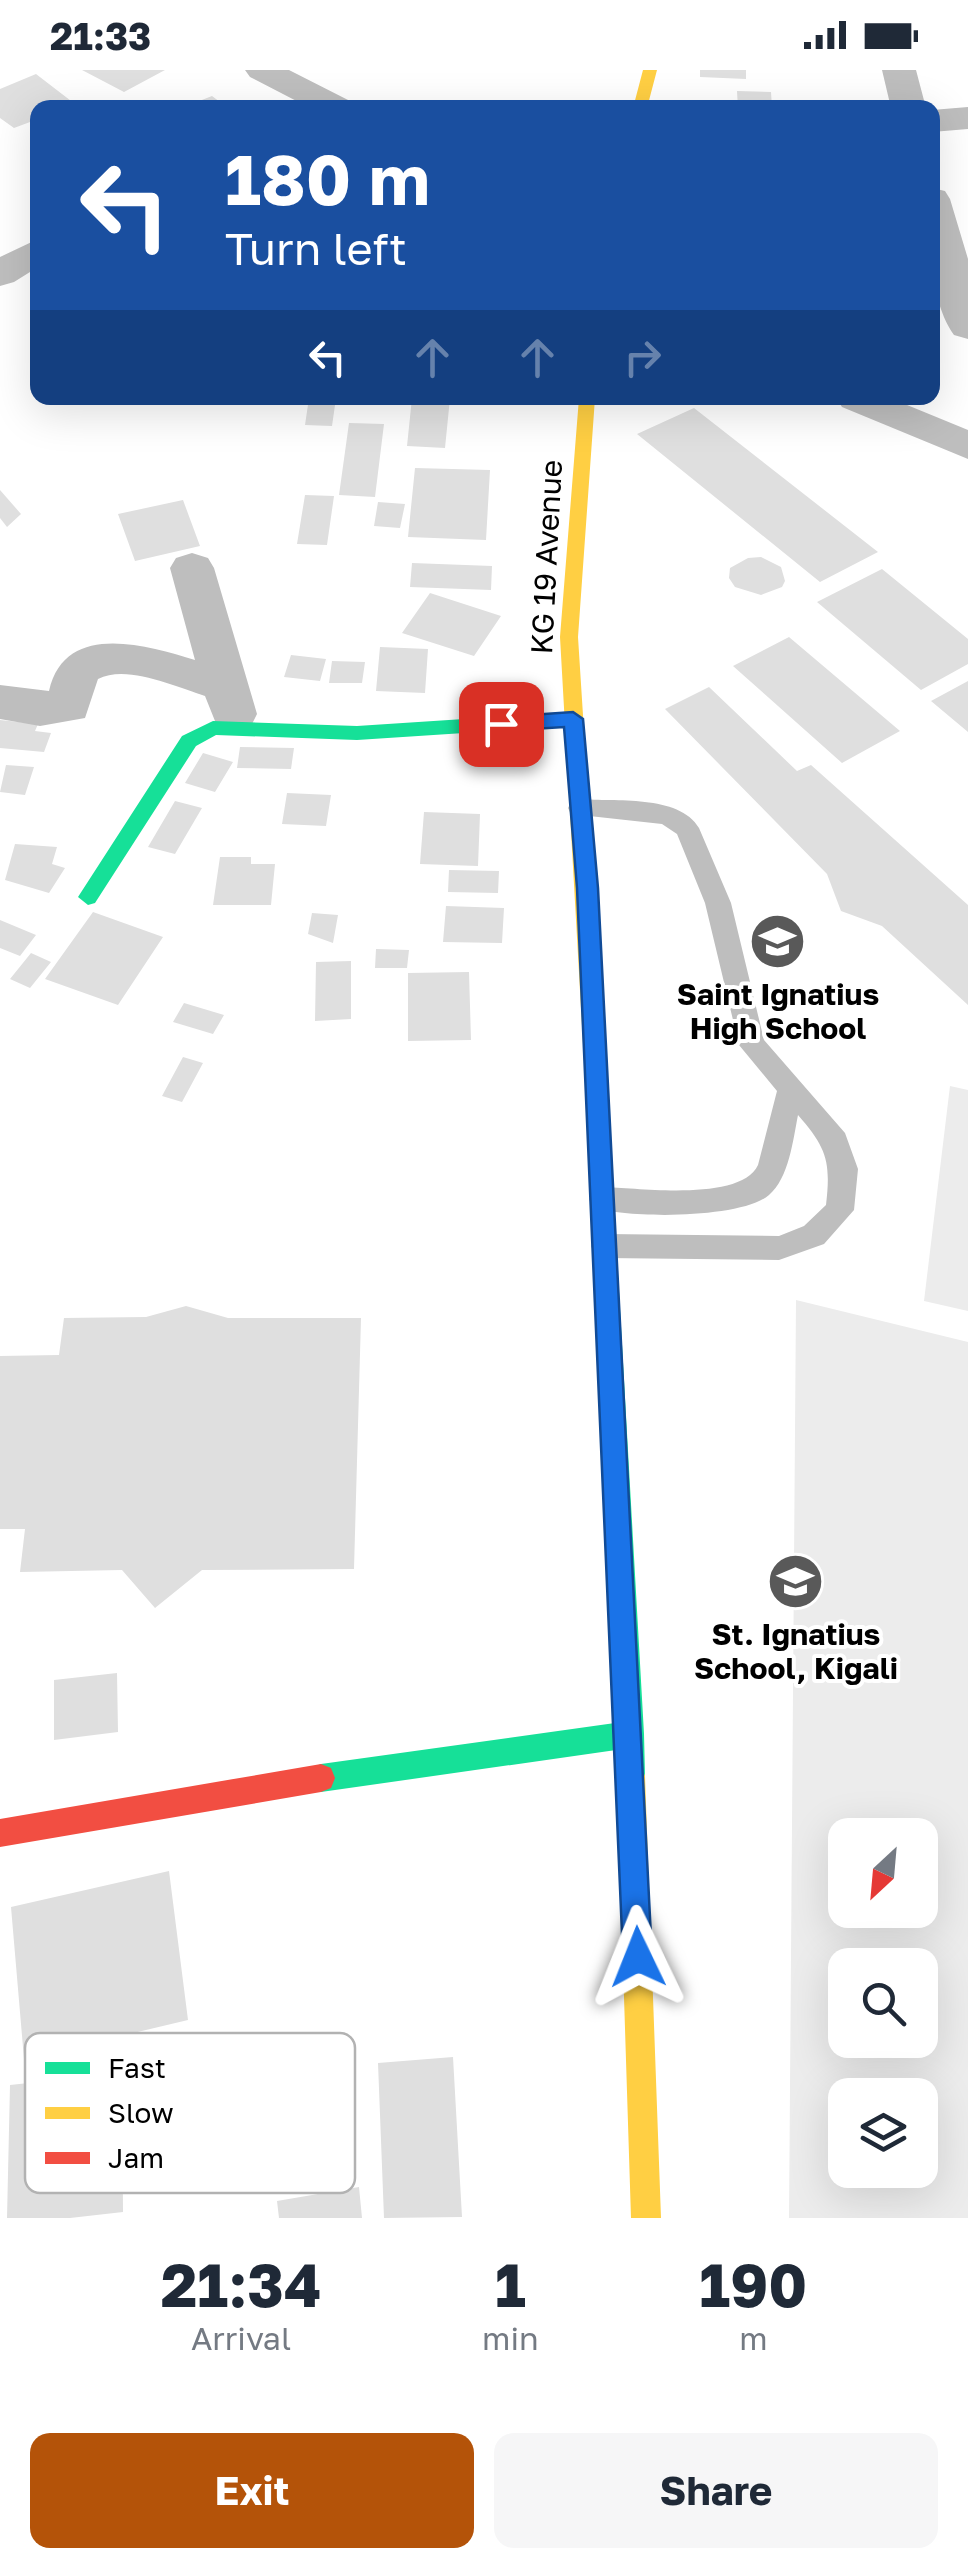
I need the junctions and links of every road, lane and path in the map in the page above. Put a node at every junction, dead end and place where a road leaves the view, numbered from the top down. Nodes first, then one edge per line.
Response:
1 (262, 70) edge
2 (650, 70) edge
3 (899, 70) edge
4 (322, 100) edge
5 (642, 100) edge
6 (908, 100) edge
7 (968, 118) edge
8 (940, 120) edge
9 (940, 228) edge
10 (30, 255) edge
11 (0, 274) edge
12 (968, 328) edge
13 (586, 405) edge
14 (872, 405) edge
15 (968, 446) edge
16 (192, 568) dead end
17 (0, 702) edge
18 (232, 706) junction
19 (573, 719) junction
20 (580, 808) junction
21 (88, 897) dead end
22 (791, 1088) junction
23 (603, 1198) junction
24 (606, 1246) junction
25 (630, 1734) junction
26 (0, 1833) edge
27 (646, 2218) edge

1 - 4 street
2 - 5 main road
3 - 6 street
7 - 8 street
9 - 12 street
10 - 11 street
13 - 19 main road, KG 19 Avenue
14 - 15 street
16 - 18 street
17 - 18 street
18 - 19 main road
18 - 21 main road
19 - 20 main road, KG 19 Avenue
20 - 22 lane
20 - 23 main road, KG 19 Avenue
22 - 23 lane
22 - 24 lane
23 - 24 main road, KG 19 Avenue
24 - 25 main road, KG 19 Avenue
25 - 26 main road
25 - 27 main road, KG 19 Avenue

